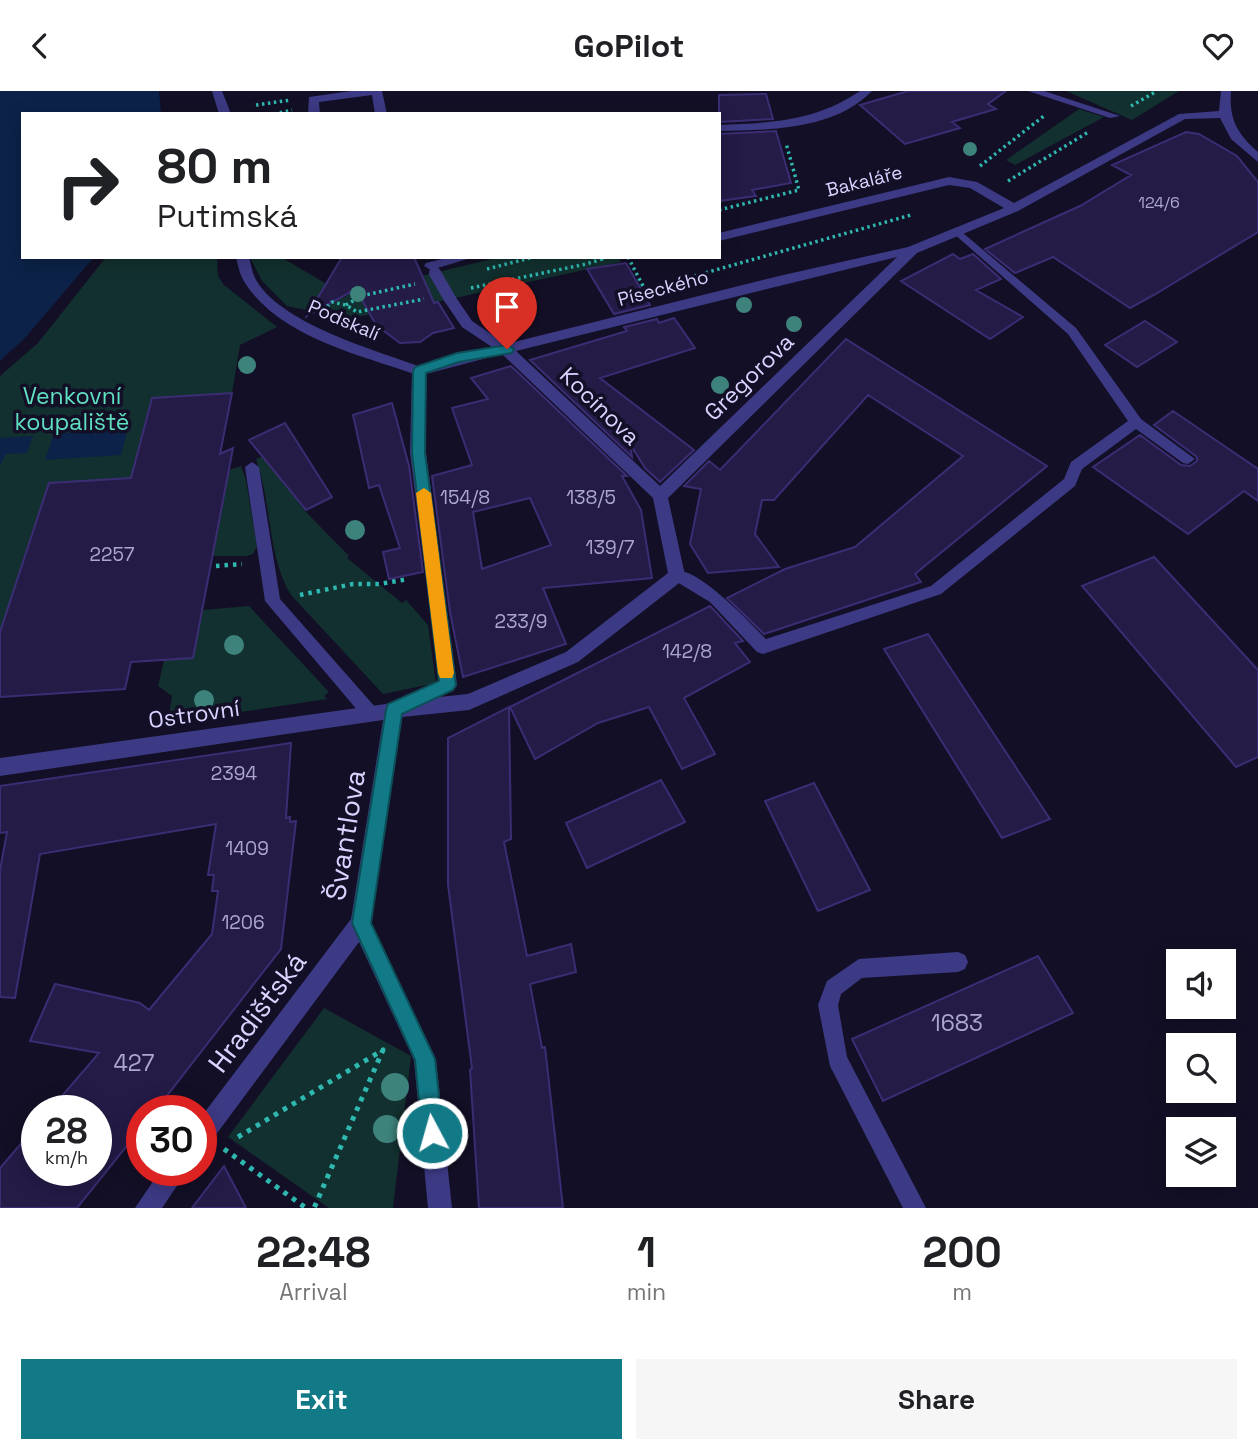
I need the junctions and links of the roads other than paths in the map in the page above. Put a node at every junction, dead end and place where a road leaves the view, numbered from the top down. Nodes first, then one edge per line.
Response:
1 (217, 91) edge
2 (377, 91) edge
3 (867, 91) edge
4 (1033, 91) edge
5 (1226, 91) edge
6 (224, 112) edge
7 (314, 112) edge
8 (381, 112) edge
9 (1223, 114) junction
10 (1114, 116) road end
11 (721, 128) edge
12 (1258, 158) edge
13 (1014, 208) junction
14 (957, 231) junction
15 (721, 237) edge
16 (912, 250) junction
17 (242, 259) edge
18 (459, 259) edge
19 (431, 265) edge
20 (507, 349) junction
21 (419, 371) junction
22 (1136, 422) junction
23 (1188, 459) dead end
24 (251, 467) dead end
25 (660, 496) junction
26 (677, 575) junction
27 (394, 710) junction
28 (370, 713) junction
29 (0, 767) edge
30 (361, 923) junction
31 (958, 962) dead end
32 (217, 1115) edge
33 (164, 1186) edge
34 (147, 1208) edge
35 (440, 1208) edge
36 (915, 1208) edge

1 - 6 street
2 - 7 street
2 - 8 street
3 - 11 street
4 - 10 street
5 - 9 street
9 - 12 street
9 - 13 street, Gregorova
13 - 14 street, Gregorova
13 - 15 street, Bakaláře
14 - 16 street, Gregorova
14 - 22 lane
16 - 20 street, Píseckého
16 - 25 street, Gregorova
17 - 21 street, Podskalí
18 - 19 street
19 - 20 street, Kocínova, bridge
20 - 21 street, Píseckého
20 - 25 street, Kocínova
21 - 27 street
22 - 23 lane
22 - 26 lane
24 - 28 lane
25 - 26 street
26 - 27 street
27 - 28 street, Ostrovní
27 - 30 street, Švantlova
28 - 29 street, Ostrovní
30 - 32 street, Hradišťská
30 - 35 street, Švantlova
31 - 36 lane
33 - 34 street

